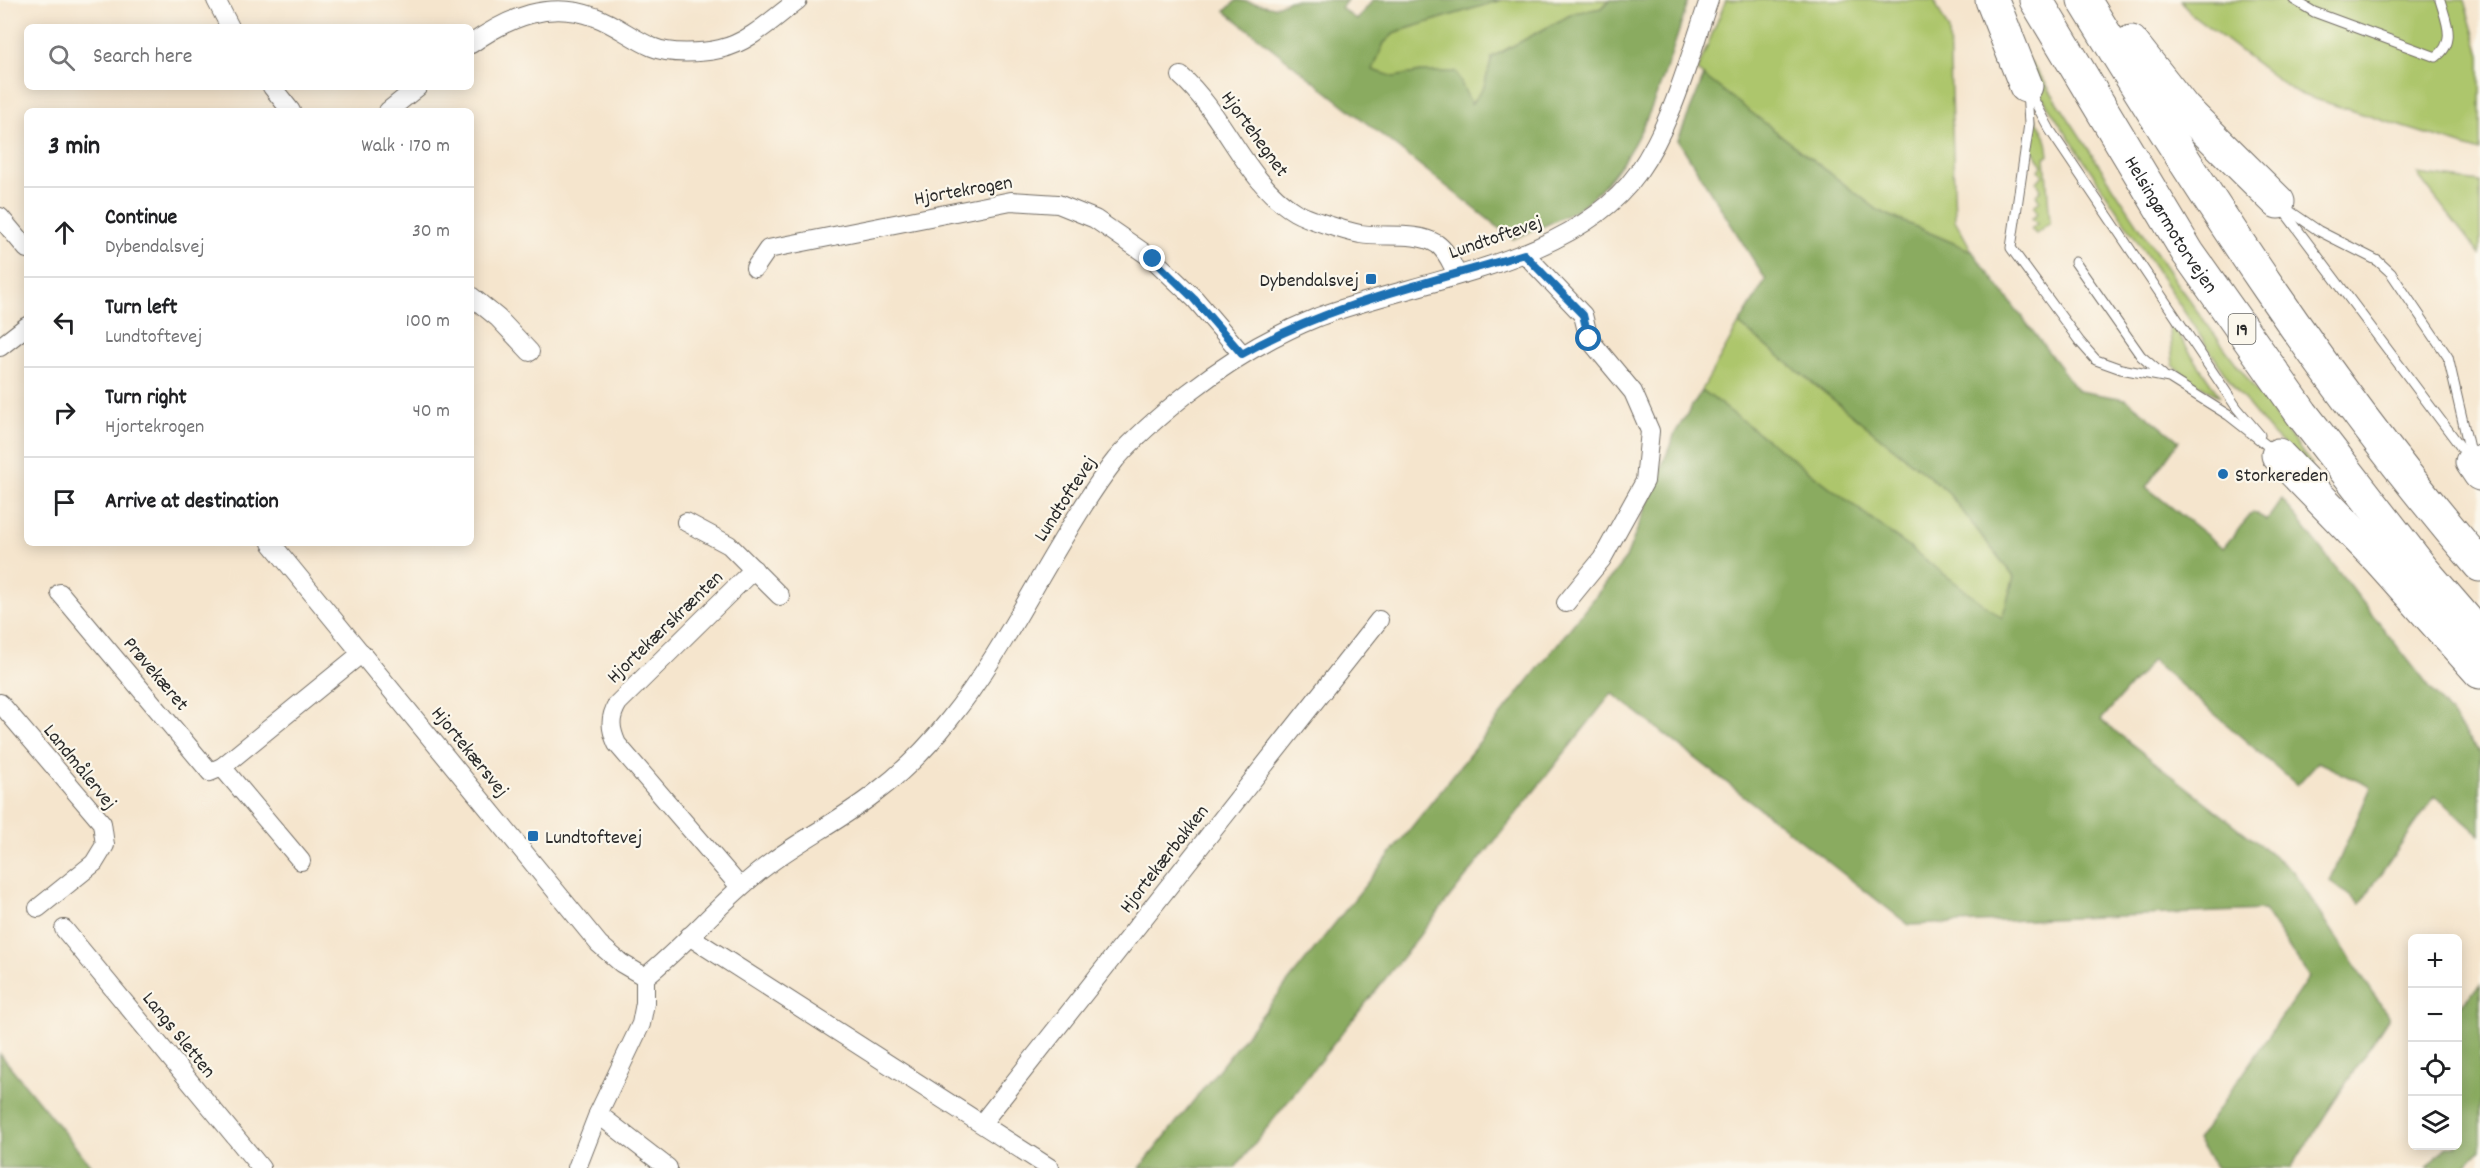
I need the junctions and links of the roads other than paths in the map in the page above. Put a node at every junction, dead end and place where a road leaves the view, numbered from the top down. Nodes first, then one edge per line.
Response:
1 (216, 0) edge
2 (798, 0) edge
3 (1709, 0) edge
4 (1992, 0) edge
5 (2036, 0) edge
6 (2084, 0) edge
7 (2096, 0) edge
8 (2294, 0) edge
9 (2440, 0) edge
10 (228, 24) edge
11 (474, 42) edge
12 (1181, 76) dead end
13 (2026, 86) junction
14 (274, 90) edge
15 (414, 90) edge
16 (289, 108) edge
17 (392, 108) edge
18 (2277, 202) junction
19 (0, 217) edge
20 (24, 245) edge
21 (1524, 254) junction
22 (2075, 262) dead end
23 (755, 268) dead end
24 (1457, 274) junction
25 (474, 298) edge
26 (24, 328) edge
27 (0, 347) edge
28 (530, 352) dead end
29 (1242, 354) junction
30 (2169, 378) junction
31 (2278, 455) junction
32 (2476, 468) edge
33 (686, 522) dead end
34 (273, 546) edge
35 (2480, 565) edge
36 (754, 569) junction
37 (60, 593) dead end
38 (780, 596) dead end
39 (1566, 603) dead end
40 (1379, 620) dead end
41 (2480, 636) edge
42 (362, 653) junction
43 (2480, 672) edge
44 (0, 703) edge
45 (222, 767) junction
46 (301, 861) dead end
47 (740, 887) junction
48 (38, 908) dead end
49 (64, 929) dead end
50 (689, 936) junction
51 (645, 978) junction
52 (598, 1114) junction
53 (982, 1124) junction
54 (261, 1168) edge
55 (576, 1168) edge
56 (668, 1168) edge
57 (1050, 1168) edge

1 - 10 street
2 - 11 street
3 - 21 street, Lundtoftevej
4 - 13 highway
5 - 41 highway, Helsingørmotorvejen / 19
6 - 35 highway, 19
7 - 18 highway
8 - 9 lane
12 - 24 street, Hjortehegnet
13 - 30 lane
13 - 31 lane
14 - 16 street
15 - 17 street
18 - 32 lane
18 - 32 lane
19 - 20 street
21 - 24 street, Lundtoftevej
21 - 39 street
22 - 30 lane
23 - 29 street, Hjortekrogen
24 - 29 street, Lundtoftevej
25 - 28 street
26 - 27 street
29 - 47 street, Lundtoftevej
30 - 31 lane
31 - 43 highway
33 - 36 street, Hjortekærskrænten
34 - 42 street, Hjortekærsvej
36 - 38 street, Hjortekærskrænten
36 - 47 street, Hjortekærskrænten
37 - 45 street, Prøvekæret
40 - 53 street, Hjortekærbakken
42 - 45 street
42 - 51 street, Hjortekærsvej
44 - 48 street, Landmålervej
45 - 46 street
47 - 50 street, Lundtoftevej
49 - 54 street, Langs Sletten
50 - 51 street, Lundtoftevej
50 - 53 street
51 - 52 street
52 - 55 street
52 - 56 street
53 - 57 street

